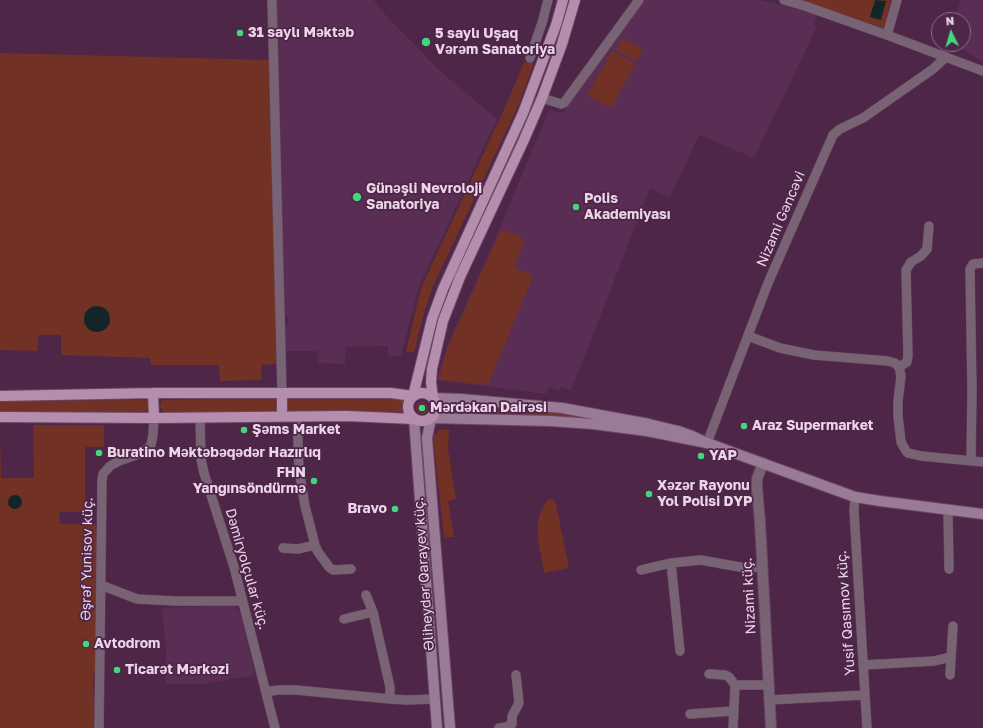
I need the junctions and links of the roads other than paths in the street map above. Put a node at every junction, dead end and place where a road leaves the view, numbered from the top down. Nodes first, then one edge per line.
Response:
1 (272, 0) edge
2 (548, 0) edge
3 (563, 0) edge
4 (574, 0) edge
5 (639, 0) edge
6 (784, 0) edge
7 (897, 0) edge
8 (887, 35) junction
9 (946, 57) junction
10 (530, 58) dead end
11 (983, 71) edge
12 (542, 98) junction
13 (929, 226) dead end
14 (983, 263) edge
15 (748, 336) junction
16 (899, 367) junction
17 (154, 393) junction
18 (282, 393) junction
19 (0, 396) edge
20 (413, 396) junction
21 (433, 398) junction
22 (282, 416) junction
23 (297, 416) junction
24 (0, 417) edge
25 (154, 418) junction
26 (200, 418) junction
27 (431, 418) junction
28 (414, 419) junction
29 (707, 443) junction
30 (971, 461) junction
31 (983, 462) edge
32 (763, 463) junction
33 (856, 497) junction
34 (948, 510) junction
35 (983, 514) edge
36 (315, 545) junction
37 (283, 548) dead end
38 (671, 563) junction
39 (438, 564) junction
40 (425, 565) junction
41 (761, 567) junction
42 (949, 569) dead end
43 (351, 570) dead end
44 (641, 570) dead end
45 (101, 585) junction
46 (366, 594) dead end
47 (242, 601) junction
48 (373, 612) junction
49 (344, 619) dead end
50 (953, 626) dead end
51 (680, 651) dead end
52 (951, 657) junction
53 (863, 665) junction
54 (709, 674) dead end
55 (516, 675) dead end
56 (950, 675) dead end
57 (735, 685) junction
58 (768, 685) junction
59 (266, 692) junction
60 (865, 695) junction
61 (390, 699) junction
62 (434, 699) junction
63 (769, 700) junction
64 (734, 711) junction
65 (690, 714) dead end
66 (99, 728) edge
67 (275, 728) edge
68 (437, 728) edge
69 (450, 728) edge
70 (499, 728) edge
71 (733, 728) edge
72 (771, 728) edge
73 (867, 728) edge

1 - 18 street
2 - 10 street
3 - 20 main road
4 - 12 main road
5 - 12 street
6 - 8 street
7 - 8 street
8 - 9 street
9 - 11 street
9 - 15 street, Nizami Gəncəvi
12 - 21 main road
13 - 16 street
14 - 30 street
15 - 16 street
15 - 29 street, Nizami Gəncəvi
16 - 30 street
17 - 18 main road
17 - 19 main road
17 - 25 main road
18 - 20 main road
18 - 22 main road
20 - 21 main road
20 - 28 main road
21 - 27 main road
21 - 29 main road
22 - 23 main road
22 - 26 main road
23 - 28 main road
23 - 36 street
24 - 25 main road
25 - 26 main road
25 - 45 street, Əşrəf Yunisov küç.
26 - 47 street, Dəmiryolçular küç.
27 - 28 main road
27 - 29 main road
27 - 39 main road, Əliheydər Qarayev küç.
28 - 40 main road, Əliheydər Qarayev küç.
29 - 32 main road
30 - 31 street
32 - 33 main road
32 - 41 street, Nizami küç.
33 - 34 main road
33 - 53 street, Yusif Qasımov küç.
34 - 35 main road
34 - 42 street
36 - 37 street
36 - 43 street
38 - 41 street
38 - 44 street
38 - 51 street
39 - 40 main road
39 - 69 main road, Əliheydər Qarayev küç.
40 - 62 main road, Əliheydər Qarayev küç.
41 - 58 street, Nizami küç.
45 - 47 street
45 - 66 street, Əşrəf Yunisov küç.
46 - 48 street
47 - 59 street, Dəmiryolçular küç.
48 - 49 street
48 - 61 street
50 - 52 street
52 - 53 street
52 - 56 street
53 - 60 street, Yusif Qasımov küç.
54 - 57 street
55 - 70 street
57 - 58 street
57 - 64 street
58 - 63 street, Nizami küç.
59 - 61 street
59 - 67 street, Dəmiryolçular küç.
60 - 63 street
60 - 73 street, Yusif Qasımov küç.
61 - 62 street
62 - 68 main road, Əliheydər Qarayev küç.
63 - 72 street, Nizami küç.
64 - 65 street
64 - 71 street

